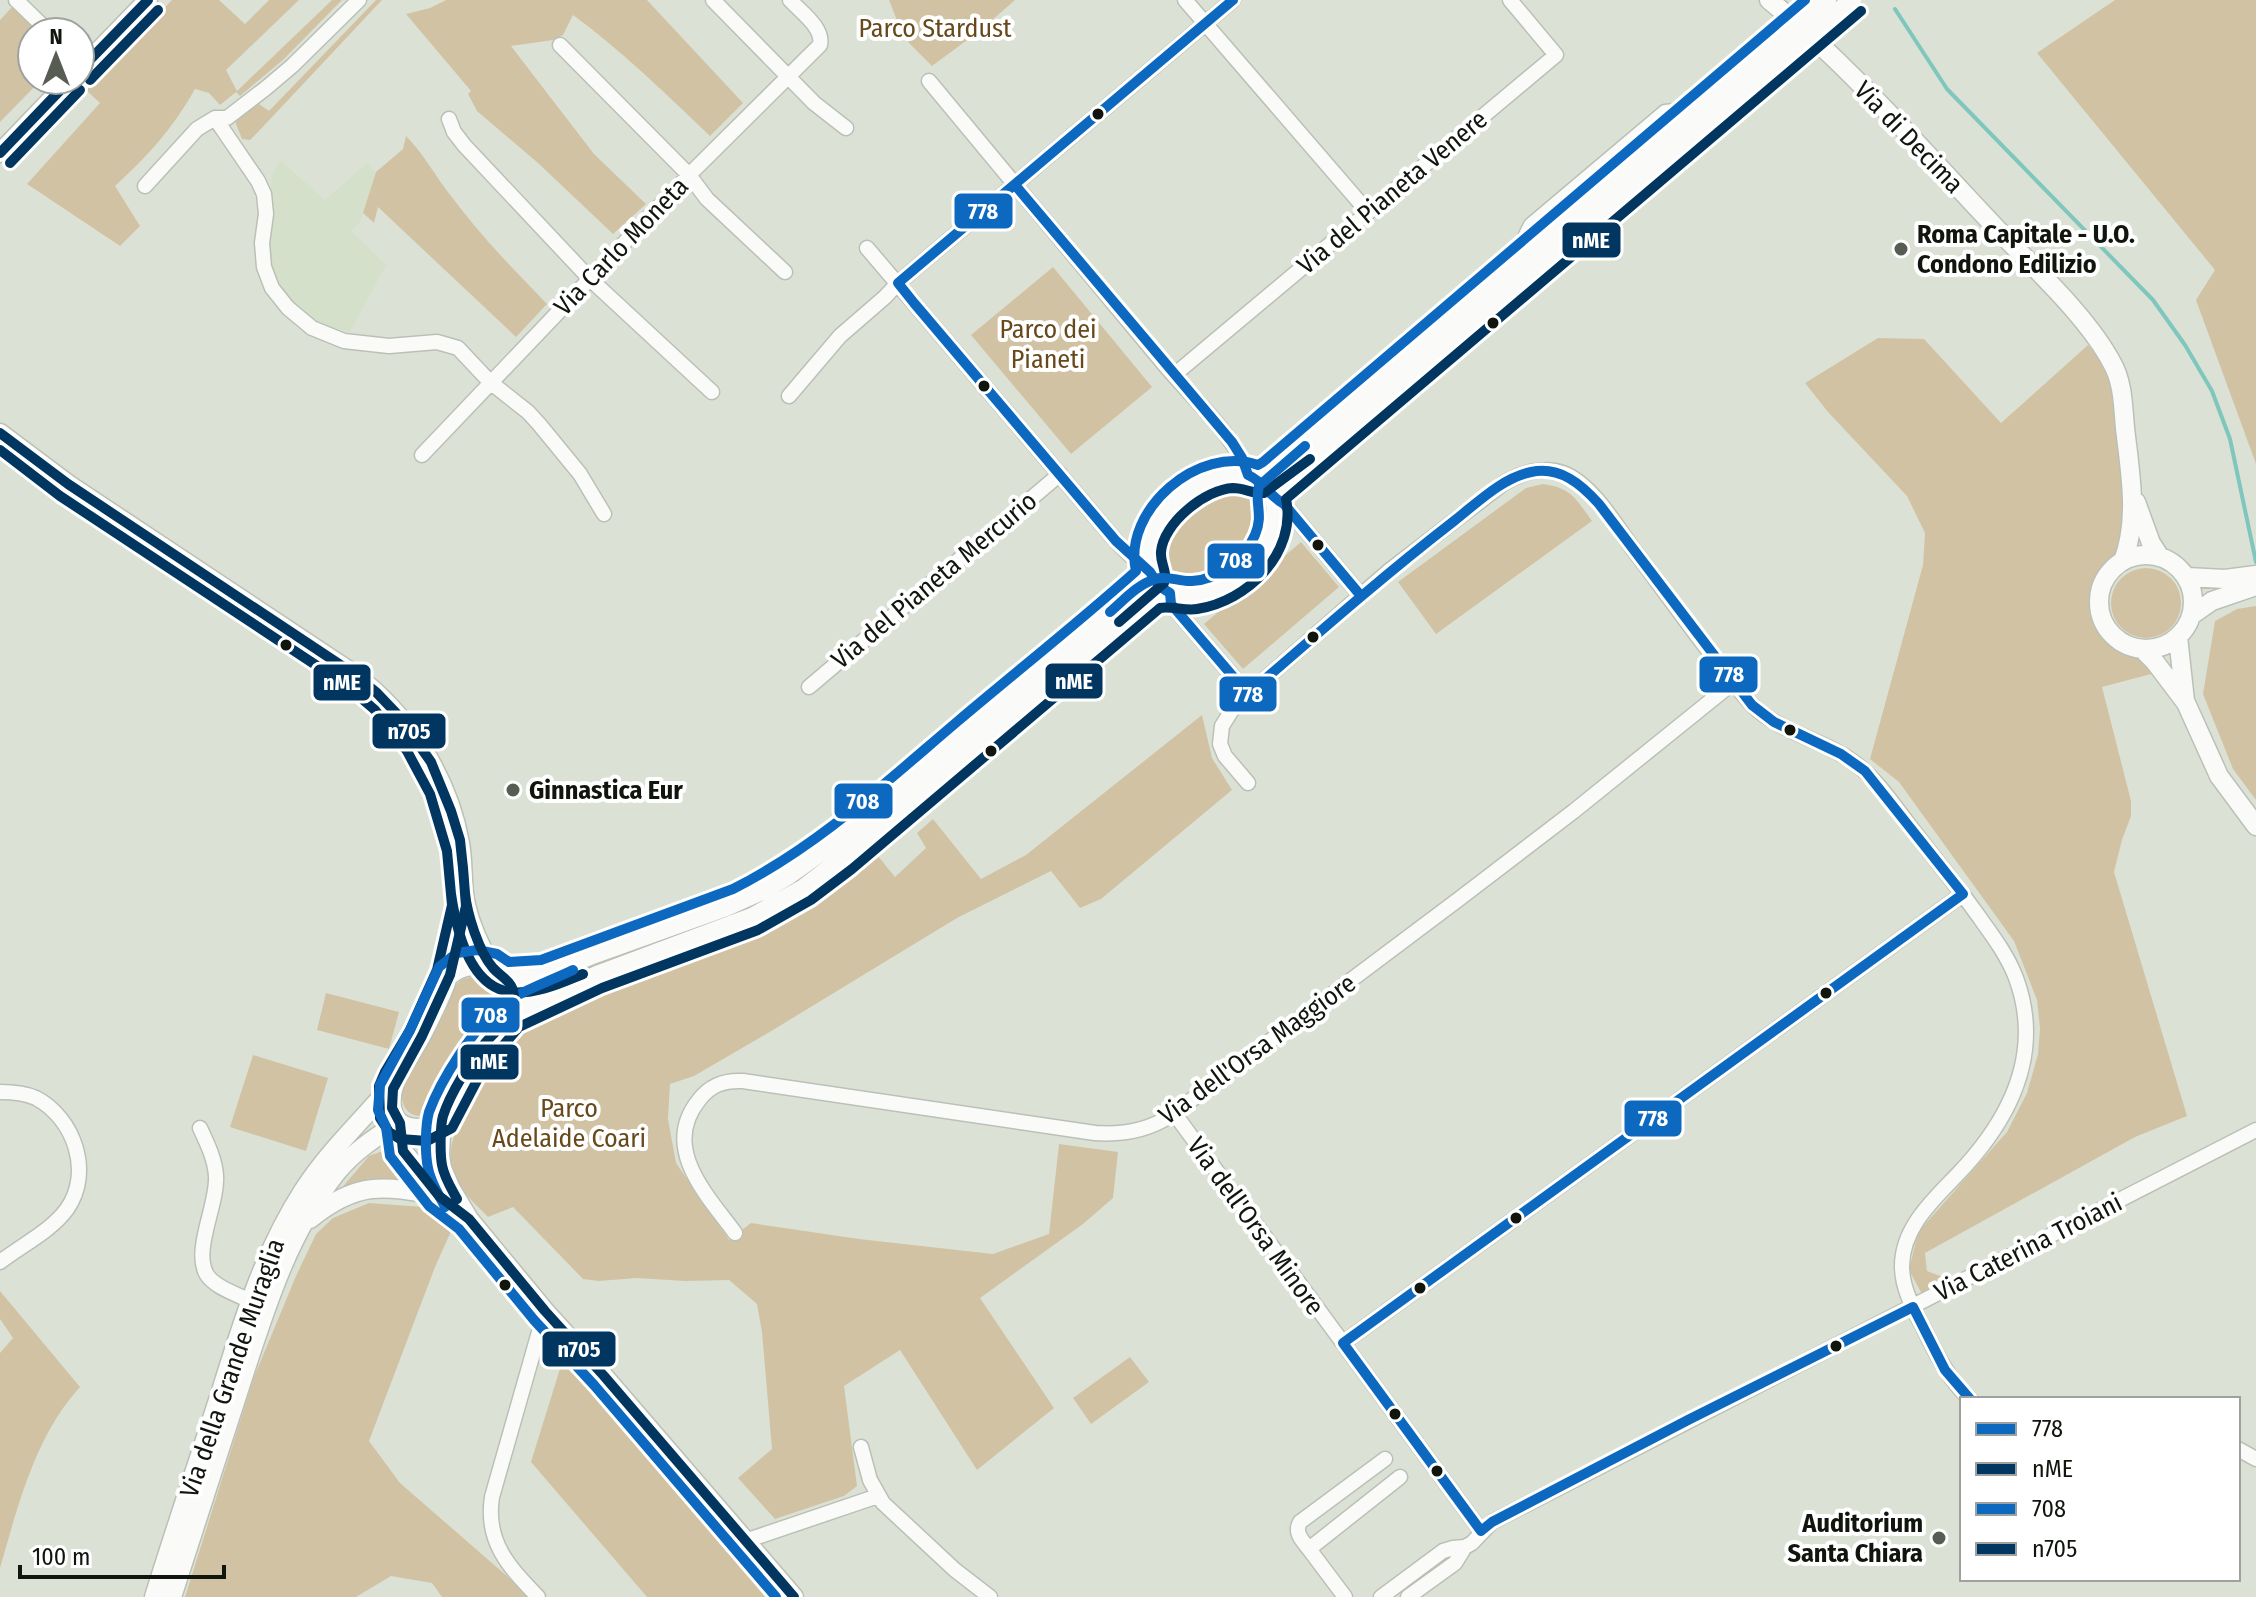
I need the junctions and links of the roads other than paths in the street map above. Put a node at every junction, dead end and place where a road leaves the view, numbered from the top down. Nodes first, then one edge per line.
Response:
1 (16, 0) edge
2 (148, 0) edge
3 (359, 0) edge
4 (713, 0) edge
5 (790, 0) edge
6 (1185, 0) edge
7 (1233, 0) edge
8 (1510, 0) edge
9 (1769, 0) edge
10 (1827, 0) edge
11 (1852, 0) edge
12 (32, 16) edge
13 (1205, 23) junction
14 (560, 45) dead end
15 (96, 51) edge
16 (790, 76) junction
17 (929, 81) dead end
18 (55, 96) edge
19 (1711, 110) junction
20 (215, 118) junction
21 (449, 119) dead end
22 (846, 128) dead end
23 (0, 153) edge
24 (689, 175) junction
25 (1015, 185) junction
26 (145, 186) dead end
27 (1367, 211) junction
28 (867, 248) dead end
29 (785, 272) dead end
30 (590, 279) junction
31 (898, 283) junction
32 (1174, 375) junction
33 (490, 382) junction
34 (712, 392) dead end
35 (789, 396) dead end
36 (0, 433) edge
37 (422, 455) dead end
38 (1060, 474) junction
39 (1263, 487) junction
40 (2133, 492) junction
41 (604, 514) dead end
42 (2160, 557) junction
43 (2123, 561) junction
44 (2256, 575) edge
45 (2192, 578) junction
46 (1159, 583) junction
47 (2256, 586) edge
48 (1361, 596) junction
49 (2198, 610) junction
50 (2178, 637) junction
51 (2142, 649) junction
52 (1734, 682) junction
53 (809, 687) dead end
54 (1248, 694) junction
55 (2186, 703) junction
56 (1248, 783) dead end
57 (2256, 826) edge
58 (1963, 894) junction
59 (466, 906) junction
60 (498, 972) junction
61 (450, 975) junction
62 (511, 1015) junction
63 (397, 1079) junction
64 (0, 1092) edge
65 (1174, 1113) junction
66 (442, 1118) junction
67 (400, 1123) junction
68 (200, 1128) dead end
69 (2256, 1130) edge
70 (439, 1196) junction
71 (469, 1219) junction
72 (302, 1226) junction
73 (735, 1233) dead end
74 (0, 1262) edge
75 (250, 1301) junction
76 (1913, 1307) junction
77 (545, 1311) junction
78 (1343, 1343) junction
79 (1968, 1397) edge
80 (861, 1447) dead end
81 (1385, 1459) dead end
82 (1400, 1477) dead end
83 (878, 1496) junction
84 (1481, 1531) junction
85 (745, 1541) junction
86 (1465, 1547) junction
87 (1309, 1549) junction
88 (154, 1597) edge
89 (172, 1597) edge
90 (538, 1597) edge
91 (794, 1597) edge
92 (990, 1597) edge
93 (1345, 1597) edge
94 (1381, 1597) edge
95 (1408, 1597) edge

1 - 12 street
2 - 15 street
3 - 20 street
4 - 16 street
5 - 16 street, Via Carlo Moneta
6 - 13 street
7 - 13 street
8 - 27 street, Via del Pianeta Venere
9 - 40 street, Via di Decima
10 - 19 street, bridge
11 - 19 street, bridge
13 - 25 street
13 - 27 street
14 - 24 street
16 - 22 street
16 - 24 street, Via Carlo Moneta
17 - 25 street
18 - 23 street
19 - 39 street
19 - 39 street
20 - 26 street
20 - 33 street
21 - 30 street
24 - 29 street
24 - 30 street, Via Carlo Moneta
25 - 31 street
25 - 32 street
27 - 32 street, Via del Pianeta Venere
28 - 31 street
30 - 33 street, Via Carlo Moneta
30 - 34 street
31 - 35 street
31 - 38 street
32 - 39 street
33 - 37 street, Via Carlo Moneta
33 - 41 street
36 - 59 street
38 - 46 street
38 - 53 street, Via del Pianeta Mercurio
39 - 46 street
39 - 46 street
39 - 48 street
40 - 42 street, Via di Decima
40 - 43 street, Via di Decima
42 - 43 street
42 - 45 street
43 - 51 street
44 - 45 street
45 - 49 street
46 - 54 street
46 - 60 street
46 - 62 street
47 - 49 street
48 - 52 street
48 - 54 street
49 - 50 street
50 - 51 street
50 - 55 street
51 - 55 street
52 - 58 street
52 - 65 street, Via dell'Orsa Maggiore
54 - 56 street
55 - 57 street
58 - 76 street
58 - 78 street
59 - 60 street
59 - 61 street, Via della Grande Muraglia
60 - 61 street
60 - 62 street
61 - 63 street, Via della Grande Muraglia
62 - 66 street
63 - 67 street
63 - 75 street, Via della Grande Muraglia
64 - 74 street
65 - 73 street, Via dell'Orsa Maggiore
65 - 78 street, Via dell'Orsa Minore
66 - 67 street
66 - 71 street
67 - 70 street
67 - 72 street, Via della Grande Muraglia
68 - 75 street
69 - 76 street, Via Caterina Troiani
70 - 71 street
70 - 72 street
71 - 77 street
72 - 89 street, Via della Grande Muraglia
75 - 88 street, Via della Grande Muraglia
76 - 79 street
76 - 84 street, Via Caterina Troiani
77 - 85 street
77 - 90 street
78 - 84 street, Via dell'Orsa Minore
80 - 83 street
81 - 87 street
82 - 87 street
83 - 85 street
83 - 92 street
84 - 86 street, Via Caterina Troiani
85 - 91 street
86 - 94 street, Via Caterina Troiani
86 - 95 street, Via Caterina Troiani
87 - 93 street

